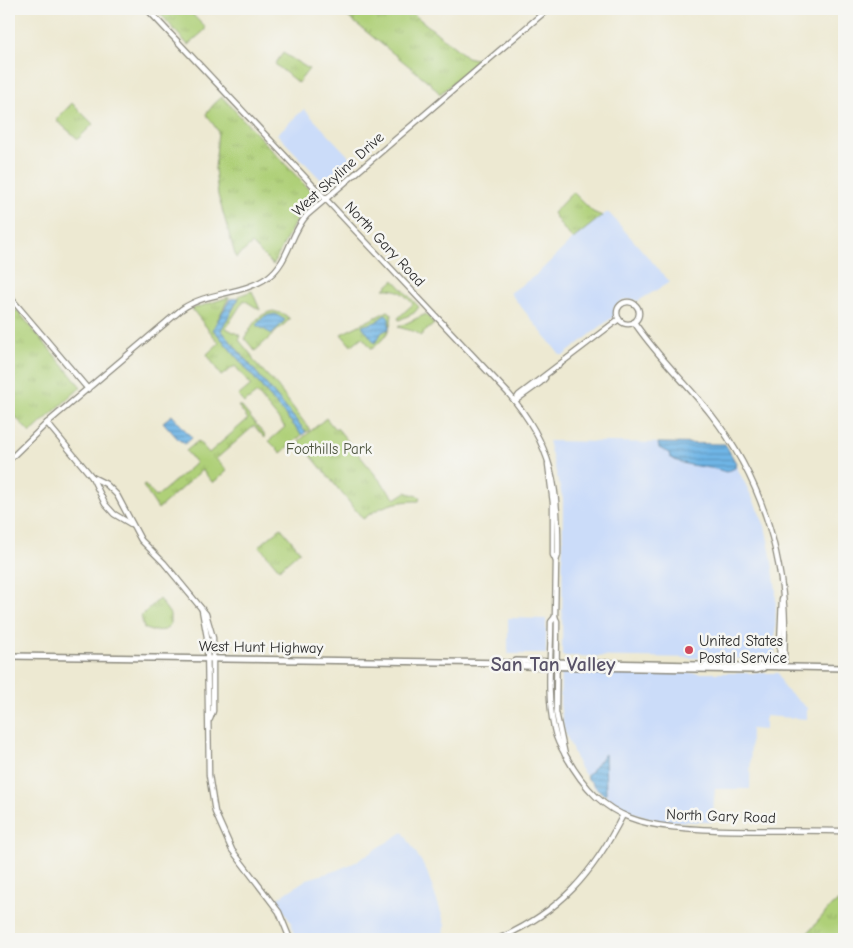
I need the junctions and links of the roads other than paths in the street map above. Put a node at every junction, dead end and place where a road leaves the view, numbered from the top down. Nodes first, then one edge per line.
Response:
1 (147, 9) edge
2 (548, 9) edge
3 (326, 198) junction
4 (9, 296) edge
5 (619, 319) junction
6 (634, 322) junction
7 (88, 389) junction
8 (515, 401) junction
9 (47, 423) junction
10 (9, 460) edge
11 (92, 477) junction
12 (131, 524) junction
13 (555, 617) junction
14 (551, 626) junction
15 (557, 634) junction
16 (9, 656) edge
17 (210, 659) junction
18 (554, 664) junction
19 (781, 667) junction
20 (844, 668) edge
21 (623, 815) junction
22 (844, 831) edge
23 (290, 939) edge
24 (498, 939) edge

1 - 3 street, North Gary Road
2 - 3 street, West Skyline Drive
3 - 7 street, West Skyline Drive
3 - 8 street, North Gary Road
4 - 7 street
5 - 6 street
5 - 6 street
5 - 8 street
6 - 19 street
7 - 9 street, West Skyline Drive
8 - 13 street, North Gary Road
9 - 10 street, West Skyline Drive
9 - 11 street
11 - 12 street
11 - 12 street
12 - 17 street
13 - 14 street, North Gary Road
13 - 15 street, North Gary Road
14 - 15 street
14 - 18 street, North Gary Road
15 - 18 street, North Gary Road
16 - 17 main road, West Hunt Highway
17 - 18 main road, West Hunt Highway
17 - 23 street
18 - 19 main road, West Hunt Highway
18 - 21 street, North Gary Road
19 - 20 main road, West Hunt Highway
21 - 22 street, North Gary Road
21 - 24 street

